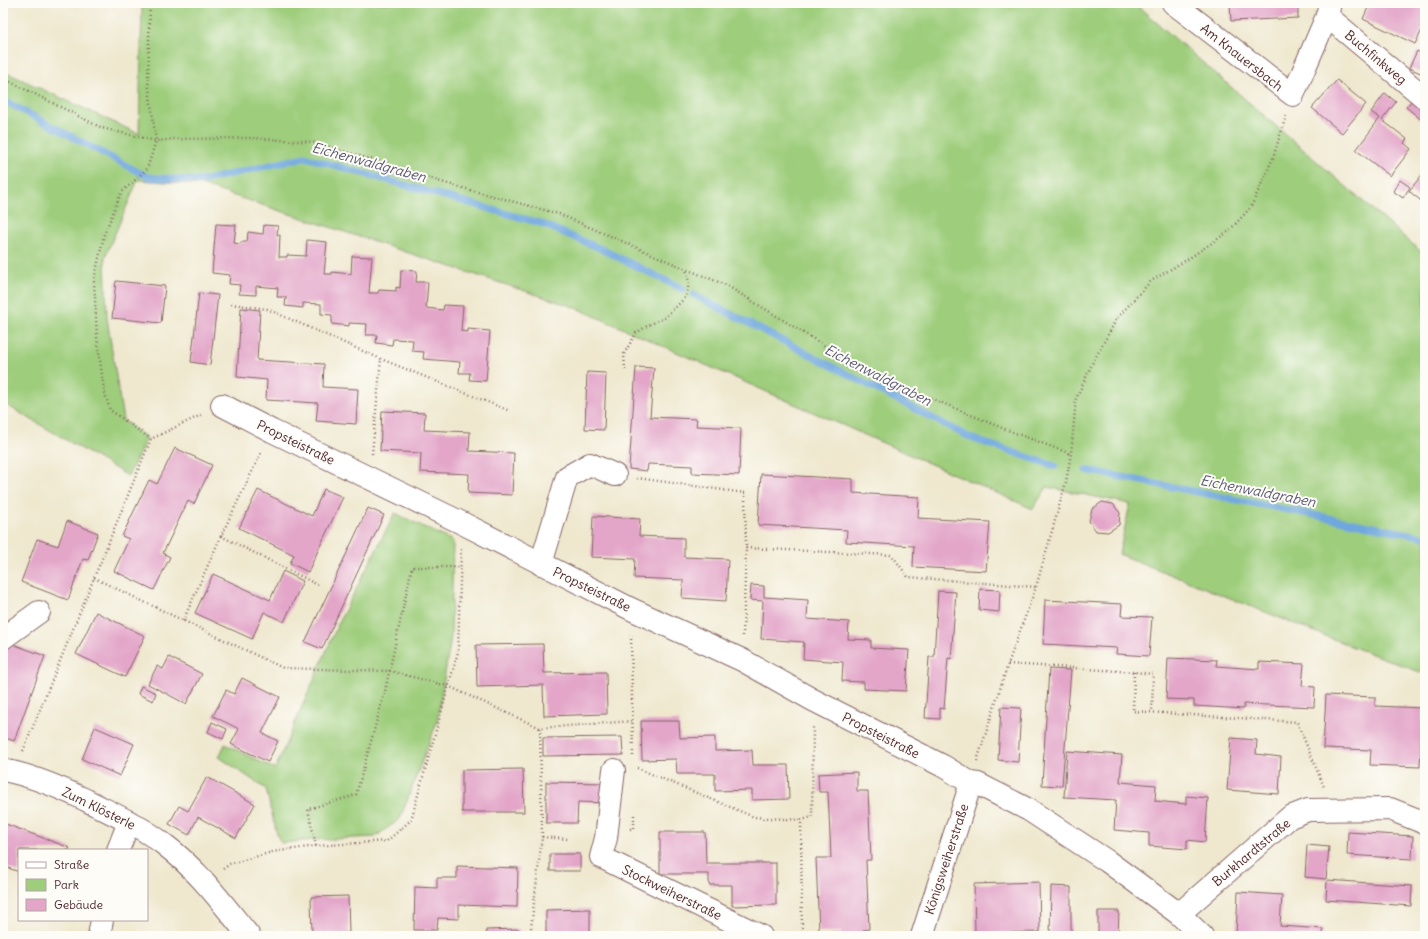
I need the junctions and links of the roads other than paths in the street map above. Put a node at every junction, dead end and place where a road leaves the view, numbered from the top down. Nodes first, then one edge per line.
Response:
1 (1173, 3) edge
2 (1328, 10) edge
3 (1425, 98) edge
4 (222, 405) road end
5 (615, 475) road end
6 (541, 564) junction
7 (38, 612) dead end
8 (3, 638) edge
9 (627, 765) road end
10 (9, 771) edge
11 (971, 783) junction
12 (129, 822) junction
13 (1425, 823) edge
14 (118, 849) edge
15 (1179, 914) junction
16 (102, 921) edge
17 (99, 936) edge
18 (249, 936) edge
19 (761, 936) edge
20 (922, 936) edge
21 (1202, 936) edge

1 - 2 street, Am Knauersbach
2 - 3 street, Buchfinkweg
4 - 6 street, Propsteistraße
5 - 6 street, Propsteistraße
6 - 11 street, Propsteistraße
7 - 8 street
9 - 19 street, Stockweiherstraße
10 - 12 street, Zum Klösterle
11 - 15 street, Propsteistraße
11 - 20 street, Königsweiherstraße
12 - 14 street
12 - 18 street, Zum Klösterle
13 - 15 street, Burkhardtstraße
15 - 21 street, Propsteistraße
16 - 17 street

